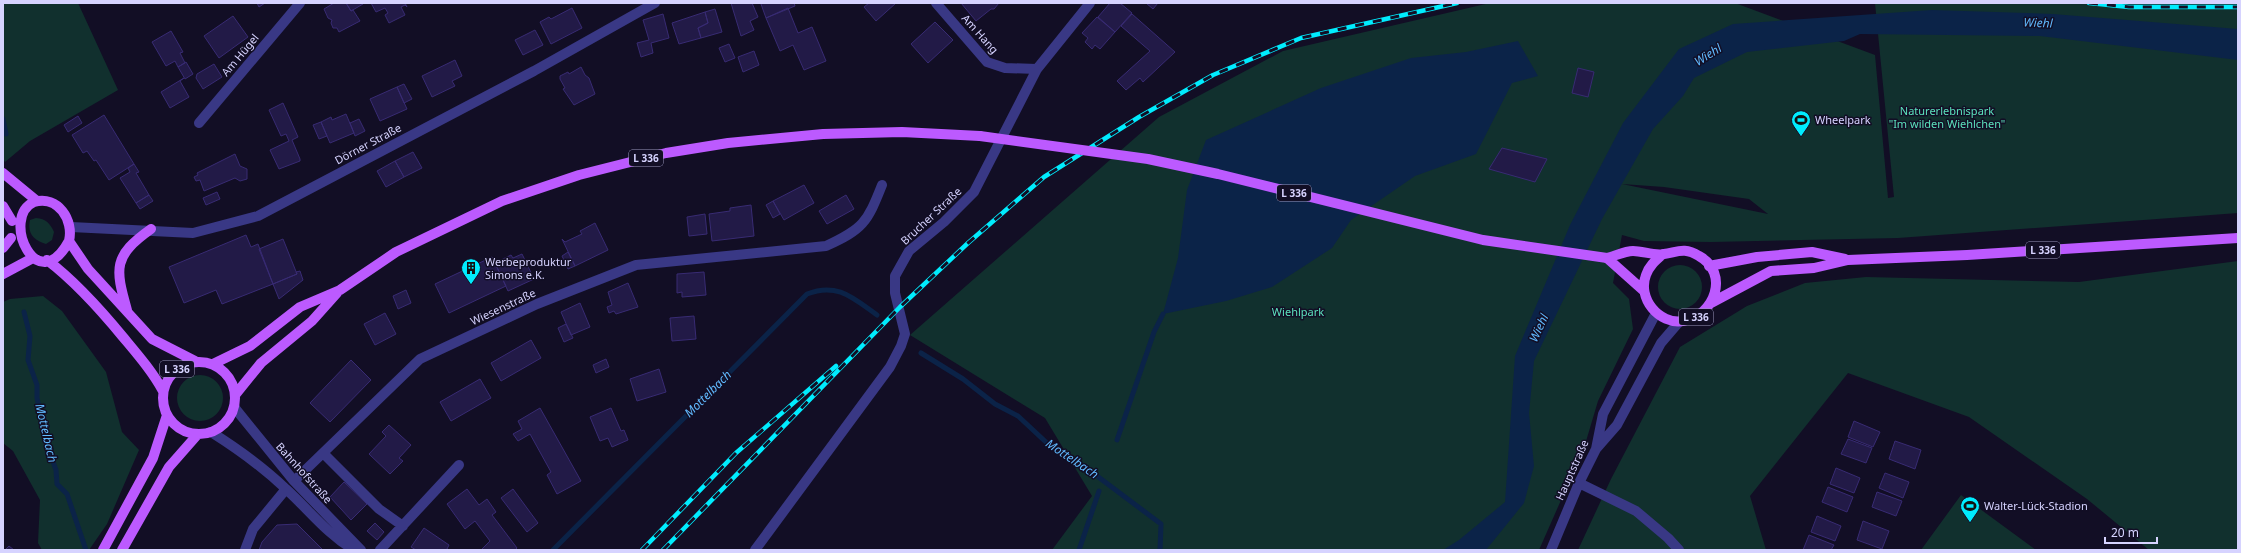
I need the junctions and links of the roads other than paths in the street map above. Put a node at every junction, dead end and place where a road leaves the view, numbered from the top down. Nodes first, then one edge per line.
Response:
1 (300, 3) edge
2 (655, 3) edge
3 (936, 3) edge
4 (1090, 3) edge
5 (1037, 68) junction
6 (199, 123) dead end
7 (3, 174) edge
8 (882, 185) dead end
9 (37, 201) junction
10 (3, 206) edge
11 (12, 221) junction
12 (71, 227) junction
13 (151, 229) junction
14 (11, 238) junction
15 (2238, 238) edge
16 (69, 241) junction
17 (3, 248) edge
18 (1663, 254) junction
19 (1607, 258) junction
20 (30, 259) junction
21 (48, 260) junction
22 (1848, 260) junction
23 (1709, 266) junction
24 (3, 274) edge
25 (340, 290) junction
26 (1644, 291) junction
27 (1711, 303) junction
28 (128, 312) junction
29 (1656, 313) junction
30 (1679, 322) junction
31 (195, 361) junction
32 (213, 364) junction
33 (163, 391) junction
34 (235, 395) junction
35 (234, 407) junction
36 (167, 415) junction
37 (211, 432) junction
38 (198, 434) junction
39 (1596, 449) junction
40 (323, 453) junction
41 (460, 465) dead end
42 (294, 481) junction
43 (1579, 483) junction
44 (286, 489) junction
45 (403, 526) junction
46 (105, 547) edge
47 (122, 550) edge
48 (245, 550) edge
49 (354, 550) edge
50 (361, 550) edge
51 (380, 550) edge
52 (755, 550) edge
53 (1551, 550) edge
54 (1679, 550) edge

1 - 6 street, Am Hügel
2 - 13 street, Dörner Straße
3 - 5 street, Am Hang
4 - 5 street, Brucher Straße
5 - 52 street, Brucher Straße
7 - 9 main road
8 - 40 street, Wiesenstraße
9 - 11 main road
9 - 12 main road
10 - 11 main road
11 - 14 main road
12 - 13 street, Dörner Straße
12 - 16 main road
13 - 28 main road
14 - 17 main road
14 - 20 main road
15 - 22 main road, L 336
16 - 21 main road
16 - 28 main road
18 - 19 main road, L 336
18 - 23 main road, L 336
18 - 26 main road
19 - 25 main road, L 336, bridge
19 - 26 main road
20 - 21 main road
20 - 24 main road
21 - 33 main road
22 - 23 main road, L 336
22 - 27 main road, L 336
23 - 27 main road, L 336
25 - 32 main road, L 336
25 - 34 main road, L 336
26 - 29 main road
27 - 30 main road, L 336
28 - 31 main road
29 - 30 main road, L 336
29 - 39 street, Hauptstraße
30 - 39 street
31 - 32 main road, L 336
31 - 33 main road, L 336
32 - 34 main road
33 - 36 main road, L 336
34 - 35 main road
35 - 37 main road
35 - 42 street, Bahnhofstraße
36 - 38 main road
36 - 46 main road, L 336
37 - 38 main road
37 - 44 street, Bahnhofstraße
38 - 47 main road
39 - 43 street, Hauptstraße
40 - 42 street, Wiesenstraße
40 - 45 street
41 - 45 street
42 - 50 street, Bahnhofstraße
43 - 53 street, Hauptstraße
43 - 54 street
44 - 48 street
44 - 49 street, Bahnhofstraße
45 - 51 street

